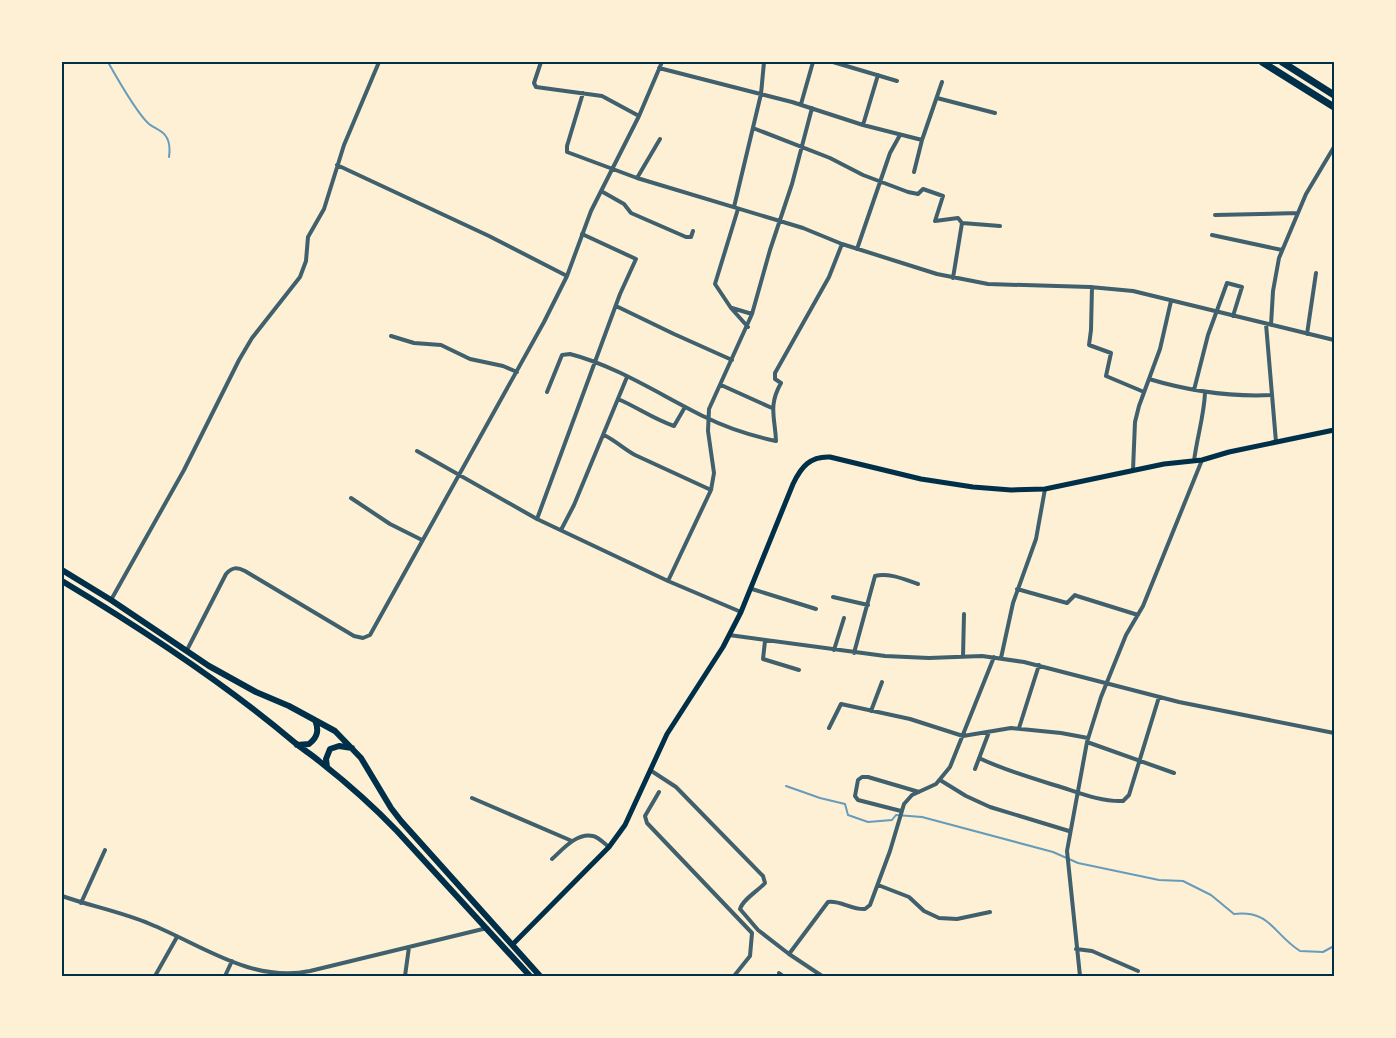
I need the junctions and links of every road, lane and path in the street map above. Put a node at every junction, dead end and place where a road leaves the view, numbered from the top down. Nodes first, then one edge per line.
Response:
1 (379, 62) edge
2 (541, 62) edge
3 (662, 62) edge
4 (764, 62) edge
5 (813, 62) edge
6 (833, 62) edge
7 (1262, 62) edge
8 (1282, 62) edge
9 (659, 68) junction
10 (878, 75) junction
11 (897, 81) dead end
12 (942, 82) dead end
13 (583, 93) junction
14 (761, 94) junction
15 (1335, 95) edge
16 (937, 98) junction
17 (801, 104) junction
18 (1335, 107) edge
19 (812, 108) junction
20 (995, 113) dead end
21 (639, 116) junction
22 (863, 126) junction
23 (753, 128) junction
24 (900, 135) junction
25 (660, 139) dead end
26 (921, 140) junction
27 (801, 147) junction
28 (1335, 147) edge
29 (337, 165) junction
30 (613, 170) junction
31 (914, 171) dead end
32 (637, 178) junction
33 (880, 182) junction
34 (601, 191) junction
35 (736, 208) junction
36 (1298, 213) junction
37 (1215, 215) dead end
38 (779, 221) junction
39 (962, 223) junction
40 (1000, 226) dead end
41 (693, 231) dead end
42 (582, 234) junction
43 (1212, 235) dead end
44 (842, 244) junction
45 (857, 249) junction
46 (1282, 250) junction
47 (1316, 273) dead end
48 (567, 276) junction
49 (953, 278) junction
50 (1092, 287) junction
51 (1171, 301) junction
52 (616, 306) junction
53 (731, 308) junction
54 (1215, 312) junction
55 (752, 314) junction
56 (1233, 316) junction
57 (1269, 325) junction
58 (748, 327) junction
59 (1307, 334) junction
60 (391, 336) dead end
61 (1335, 340) edge
62 (732, 360) junction
63 (595, 364) junction
64 (517, 372) junction
65 (627, 377) junction
66 (1149, 379) junction
67 (721, 385) junction
68 (1194, 390) junction
69 (547, 392) dead end
70 (1144, 392) junction
71 (1206, 393) junction
72 (1272, 395) junction
73 (618, 399) junction
74 (685, 406) junction
75 (772, 408) junction
76 (707, 418) junction
77 (1335, 430) edge
78 (604, 435) junction
79 (1276, 442) junction
80 (417, 452) dead end
81 (1202, 460) junction
82 (1194, 461) junction
83 (1133, 470) junction
84 (459, 477) junction
85 (1045, 489) junction
86 (711, 490) junction
87 (351, 498) dead end
88 (537, 519) junction
89 (561, 530) junction
90 (422, 540) junction
91 (62, 570) edge
92 (62, 581) edge
93 (668, 581) junction
94 (918, 584) dead end
95 (752, 589) junction
96 (1017, 590) junction
97 (833, 597) dead end
98 (111, 600) junction
99 (867, 605) junction
100 (816, 609) dead end
101 (741, 612) junction
102 (964, 614) dead end
103 (1138, 615) junction
104 (844, 618) dead end
105 (729, 635) junction
106 (765, 641) junction
107 (187, 650) junction
108 (834, 650) junction
109 (854, 653) junction
110 (963, 657) junction
111 (994, 657) junction
112 (1001, 658) junction
113 (1039, 665) junction
114 (799, 670) dead end
115 (882, 682) dead end
116 (1107, 684) junction
117 (1159, 697) junction
118 (871, 711) junction
119 (315, 719) junction
120 (829, 728) dead end
121 (1019, 728) junction
122 (989, 732) junction
123 (1335, 733) edge
124 (963, 736) junction
125 (1088, 740) junction
126 (297, 745) junction
127 (354, 749) junction
128 (979, 758) junction
129 (1139, 761) junction
130 (327, 767) junction
131 (975, 769) dead end
132 (650, 770) junction
133 (1174, 773) dead end
134 (940, 780) junction
135 (659, 792) dead end
136 (920, 793) junction
137 (1079, 793) junction
138 (472, 798) dead end
139 (901, 812) junction
140 (1069, 831) junction
141 (572, 841) junction
142 (609, 847) junction
143 (105, 849) dead end
144 (552, 859) dead end
145 (878, 885) junction
146 (62, 896) edge
147 (81, 903) junction
148 (990, 912) dead end
149 (487, 928) junction
150 (177, 937) junction
151 (513, 944) junction
152 (410, 947) junction
153 (1076, 949) junction
154 (789, 954) junction
155 (232, 961) junction
156 (1138, 971) dead end
157 (266, 975) edge
158 (296, 975) edge
159 (155, 976) edge
160 (225, 976) edge
161 (405, 976) edge
162 (530, 976) edge
163 (540, 976) edge
164 (734, 976) edge
165 (822, 976) edge
166 (1080, 976) edge

1 - 29 street
2 - 13 street
3 - 9 street
4 - 14 street
5 - 17 street
6 - 10 street
7 - 18 highway
8 - 15 highway
9 - 14 street
9 - 21 street
10 - 11 street
10 - 22 street
12 - 16 street
13 - 21 street
13 - 30 street
14 - 17 street
14 - 23 street
16 - 20 street
16 - 26 street
17 - 19 street
19 - 22 street
19 - 27 street
21 - 30 street
22 - 24 street
23 - 27 street
23 - 35 street
24 - 26 street
24 - 33 street
25 - 32 street
26 - 31 street
27 - 33 street
27 - 38 street
28 - 36 street
29 - 48 street
29 - 98 street
30 - 32 street
30 - 34 street
32 - 35 street
33 - 39 street
33 - 45 street
34 - 41 street
34 - 42 street
35 - 38 street
35 - 53 street
36 - 37 street
36 - 46 street
38 - 44 street
38 - 55 street
39 - 40 street
39 - 49 street
42 - 48 street
42 - 52 street
43 - 46 street
44 - 45 street
44 - 75 street
45 - 49 street
46 - 57 street
47 - 59 street
48 - 64 street
49 - 50 street
50 - 51 street
50 - 70 street
51 - 54 street
51 - 66 street
52 - 62 street
52 - 63 street
53 - 55 street
53 - 58 street
54 - 56 street
54 - 56 street
54 - 68 street
55 - 58 street
56 - 57 street
57 - 59 street
57 - 72 street
58 - 62 street
59 - 61 street
60 - 64 street
62 - 67 street
63 - 65 street
63 - 69 street
63 - 88 street
64 - 84 street
65 - 73 street
65 - 74 street
66 - 68 street
66 - 70 street
67 - 75 street
67 - 76 street
68 - 71 street
70 - 83 street
71 - 72 street
71 - 82 street
72 - 79 street
73 - 74 street
73 - 78 street
74 - 76 street
75 - 76 street
76 - 86 street
77 - 79 main road
78 - 86 street
78 - 89 street
79 - 81 main road
80 - 84 street
81 - 82 main road
81 - 103 street
82 - 83 main road
83 - 85 main road
84 - 88 street
84 - 90 street
85 - 95 main road
85 - 96 street
86 - 93 street
87 - 90 street
88 - 89 street
89 - 93 street
90 - 107 street
91 - 98 highway
92 - 126 highway
93 - 101 street
94 - 99 street
95 - 100 street
95 - 101 main road
96 - 103 street
96 - 112 street
97 - 99 street
98 - 107 highway
99 - 109 street
101 - 105 main road
102 - 110 street
103 - 116 street
104 - 108 street
105 - 106 street
105 - 132 main road
106 - 108 street
106 - 114 street
107 - 119 highway
108 - 109 street
109 - 110 street
110 - 111 street
111 - 112 street
111 - 124 street
112 - 113 street
113 - 116 street
113 - 121 street
115 - 118 street
116 - 117 street
116 - 125 street
117 - 123 street
117 - 129 street
118 - 120 street
118 - 124 street
119 - 126 highway
119 - 127 highway
121 - 122 street
121 - 125 street
122 - 124 street
122 - 128 street
124 - 134 street
125 - 129 street
125 - 137 street
126 - 130 highway
127 - 130 highway
127 - 151 highway
128 - 131 street
128 - 137 street
129 - 133 street
129 - 137 street
130 - 149 highway
132 - 142 main road
132 - 154 street
134 - 136 street
134 - 140 street
135 - 164 street
136 - 139 street
136 - 139 street
137 - 140 street
138 - 141 street
139 - 145 street
140 - 153 street
141 - 142 street
141 - 144 street
142 - 151 main road
143 - 147 street
145 - 148 street
145 - 154 street
146 - 147 street
147 - 150 street
149 - 152 street
149 - 162 highway
150 - 155 street
150 - 159 street
151 - 163 highway
152 - 158 street
152 - 161 street
153 - 156 street
153 - 166 street
154 - 165 street
155 - 157 street
155 - 160 street
157 - 158 street

